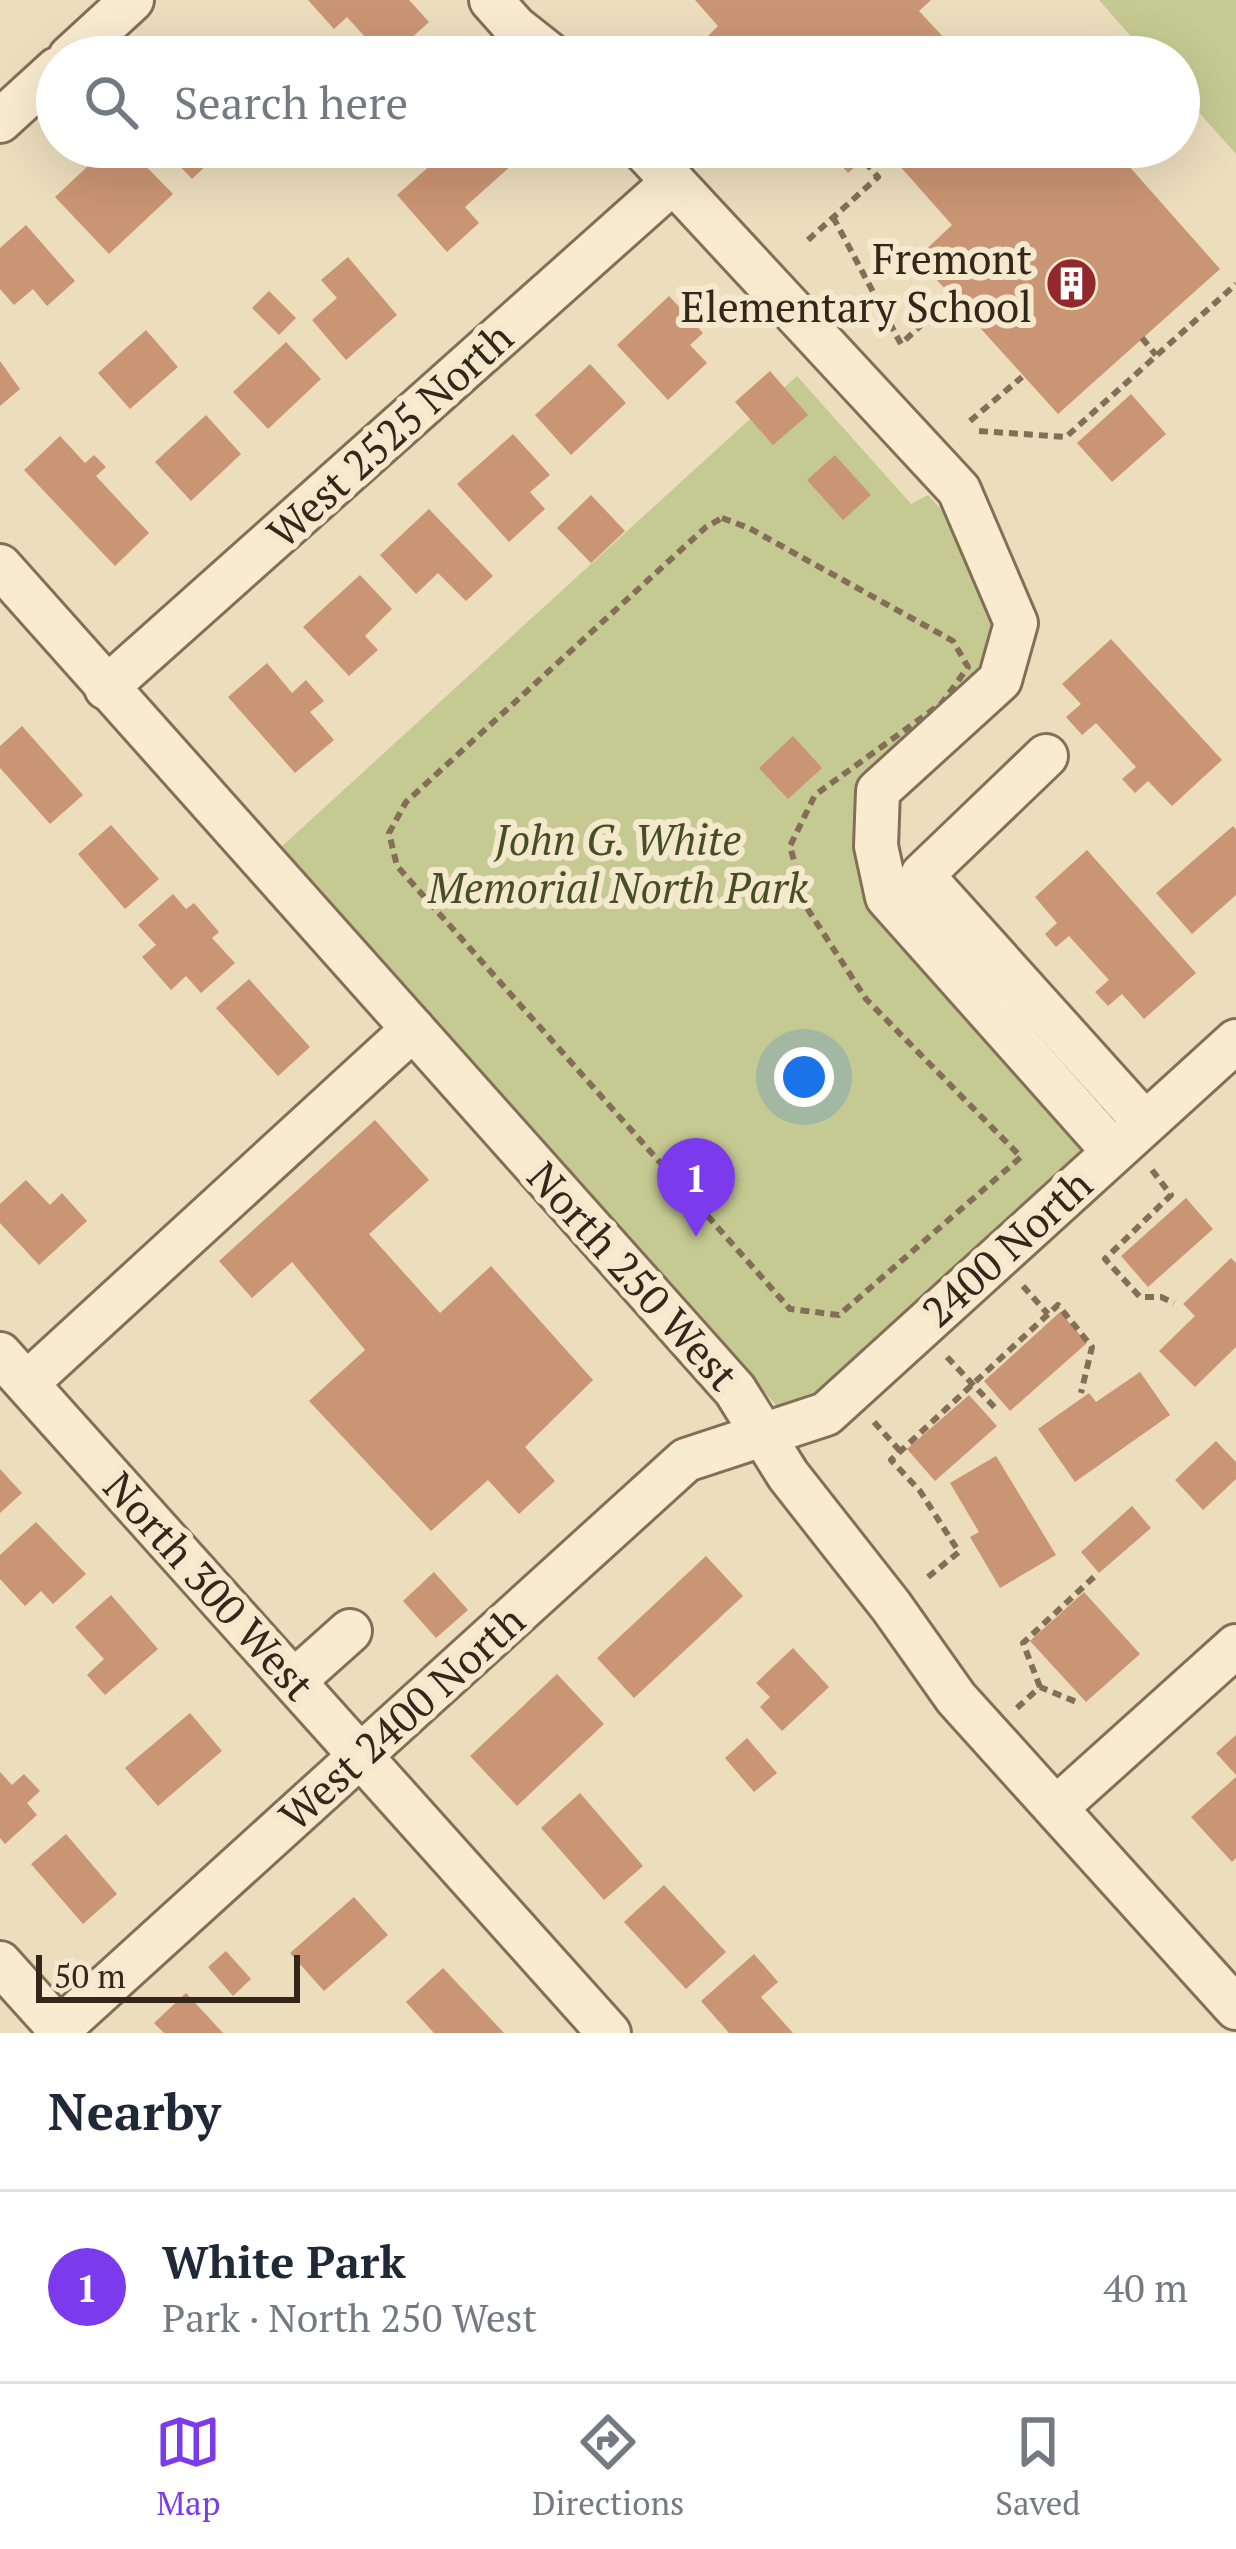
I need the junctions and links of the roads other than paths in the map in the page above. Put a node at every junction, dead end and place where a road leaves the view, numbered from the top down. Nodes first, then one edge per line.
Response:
1 (132, 0) edge
2 (490, 0) edge
3 (93, 36) edge
4 (526, 36) edge
5 (36, 88) edge
6 (0, 121) edge
7 (660, 168) edge
8 (673, 182) junction
9 (0, 566) edge
10 (106, 688) junction
11 (1046, 756) dead end
12 (413, 1029) junction
13 (1236, 1041) edge
14 (1145, 1123) junction
15 (1113, 1151) junction
16 (13, 1368) edge
17 (766, 1435) junction
18 (350, 1631) dead end
19 (1236, 1646) edge
20 (295, 1681) junction
21 (361, 1755) junction
22 (1056, 1808) junction
23 (0, 1963) edge
24 (1236, 2008) edge
25 (60, 2032) edge
26 (609, 2033) edge

1 - 3 street
2 - 4 street
5 - 6 street
7 - 8 street
8 - 10 street, West 2525 North
8 - 15 street
9 - 10 street, North 250 West
10 - 12 street, North 250 West
11 - 14 street
12 - 16 street
12 - 17 street, North 250 West
13 - 14 street, 2400 North
14 - 15 street, 2400 North
15 - 17 street, 2400 North
16 - 20 street, North 300 West
17 - 21 street, West 2400 North
17 - 22 street, North 250 West
18 - 20 street
19 - 22 street
20 - 21 street, North 300 West
21 - 25 street, West 2400 North
21 - 26 street, North 300 West
22 - 24 street, North 250 West
23 - 25 street

